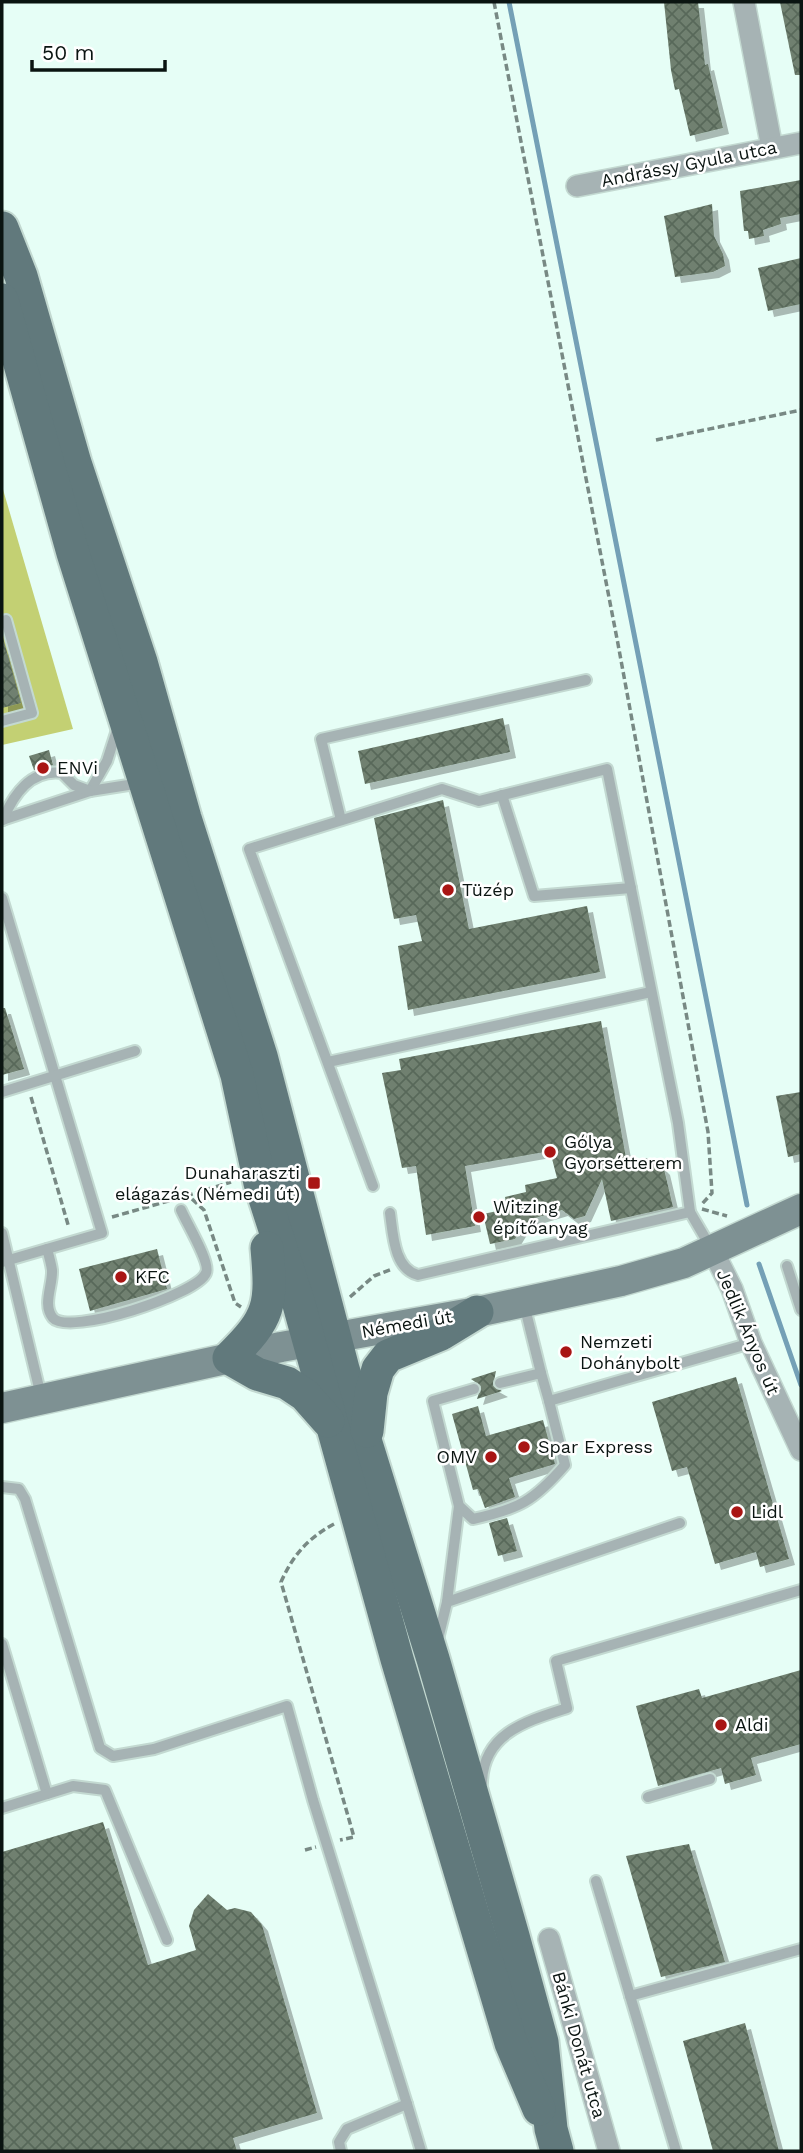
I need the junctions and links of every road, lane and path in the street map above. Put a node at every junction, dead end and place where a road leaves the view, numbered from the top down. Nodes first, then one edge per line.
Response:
1 (494, 2) edge
2 (744, 2) edge
3 (801, 143) edge
4 (772, 148) junction
5 (577, 186) dead end
6 (2, 228) edge
7 (2, 300) edge
8 (801, 410) edge
9 (656, 440) dead end
10 (2, 621) edge
11 (586, 680) dead end
12 (116, 684) junction
13 (2, 721) edge
14 (154, 764) junction
15 (90, 791) junction
16 (502, 795) junction
17 (185, 818) junction
18 (2, 820) edge
19 (341, 820) junction
20 (631, 888) junction
21 (2, 898) edge
22 (651, 992) junction
23 (135, 1051) dead end
24 (328, 1062) junction
25 (55, 1076) junction
26 (27, 1084) junction
27 (2, 1091) edge
28 (246, 1183) junction
29 (373, 1186) dead end
30 (178, 1198) dead end
31 (801, 1209) edge
32 (181, 1210) dead end
33 (690, 1212) junction
34 (390, 1213) dead end
35 (730, 1215) dead end
36 (70, 1230) dead end
37 (2, 1233) edge
38 (47, 1249) junction
39 (713, 1251) junction
40 (6, 1261) edge
41 (402, 1265) junction
42 (787, 1266) dead end
43 (346, 1301) dead end
44 (524, 1303) junction
45 (801, 1310) edge
46 (477, 1312) junction
47 (322, 1339) junction
48 (751, 1343) junction
49 (229, 1358) junction
50 (541, 1373) junction
51 (499, 1382) dead end
52 (474, 1389) dead end
53 (41, 1399) junction
54 (549, 1401) junction
55 (2, 1408) edge
56 (331, 1424) junction
57 (365, 1444) junction
58 (801, 1450) edge
59 (2, 1487) edge
60 (459, 1507) junction
61 (339, 1521) dead end
62 (680, 1523) dead end
63 (801, 1590) edge
64 (447, 1602) junction
65 (2, 1644) edge
66 (433, 1659) junction
67 (710, 1779) dead end
68 (2, 1793) edge
69 (47, 1794) junction
70 (648, 1797) dead end
71 (3, 1807) edge
72 (481, 1824) junction
73 (326, 1844) junction
74 (305, 1850) dead end
75 (596, 1881) dead end
76 (549, 1939) dead end
77 (167, 1940) dead end
78 (801, 1949) edge
79 (630, 1996) junction
80 (407, 2104) junction
81 (554, 2140) edge
82 (341, 2151) edge
83 (421, 2151) edge
84 (609, 2151) edge
85 (676, 2151) edge

1 - 33 path
2 - 4 street
3 - 4 street, Andrássy Gyula utca
4 - 5 street, Andrássy Gyula utca
6 - 14 main road
7 - 12 main road
8 - 9 path
10 - 13 lane
11 - 19 lane
12 - 14 main road
12 - 15 lane
14 - 15 lane
14 - 17 main road
14 - 17 lane
14 - 28 main road
15 - 18 lane
15 - 18 lane
16 - 19 lane
16 - 20 lane
16 - 20 lane
17 - 47 main road
19 - 24 lane
20 - 22 lane
21 - 25 lane
22 - 24 lane
22 - 33 lane
23 - 25 lane
24 - 29 lane
25 - 26 lane
25 - 38 lane
26 - 27 lane
26 - 36 path
28 - 30 path
28 - 47 main road
28 - 49 main road
31 - 39 main road, Némedi út
32 - 38 lane
33 - 35 path
33 - 39 lane
33 - 41 lane
34 - 41 lane
37 - 40 lane
38 - 40 lane
39 - 44 main road, Némedi út
39 - 48 street, Jedlik Ányos út
40 - 53 lane
41 - 43 path
42 - 45 lane
44 - 46 main road, Némedi út
44 - 50 lane
46 - 47 main road, Némedi út
46 - 57 main road
47 - 49 main road, Némedi út
47 - 56 main road
47 - 57 main road
48 - 54 lane
48 - 58 street, Jedlik Ányos út
49 - 53 main road, Némedi út
49 - 56 main road
50 - 51 lane
50 - 54 lane
52 - 60 lane
53 - 55 main road, Némedi út
54 - 60 lane
56 - 81 main road
57 - 66 main road
59 - 73 lane
60 - 64 lane
61 - 73 path
62 - 64 lane
63 - 72 lane
64 - 66 lane
65 - 69 lane
66 - 72 main road
67 - 70 lane
68 - 71 lane
69 - 71 lane
69 - 77 lane
72 - 81 main road
73 - 74 path
73 - 80 lane
75 - 79 lane
76 - 84 street, Bánki Donát utca
78 - 79 lane
79 - 85 lane
80 - 82 lane
80 - 83 lane

